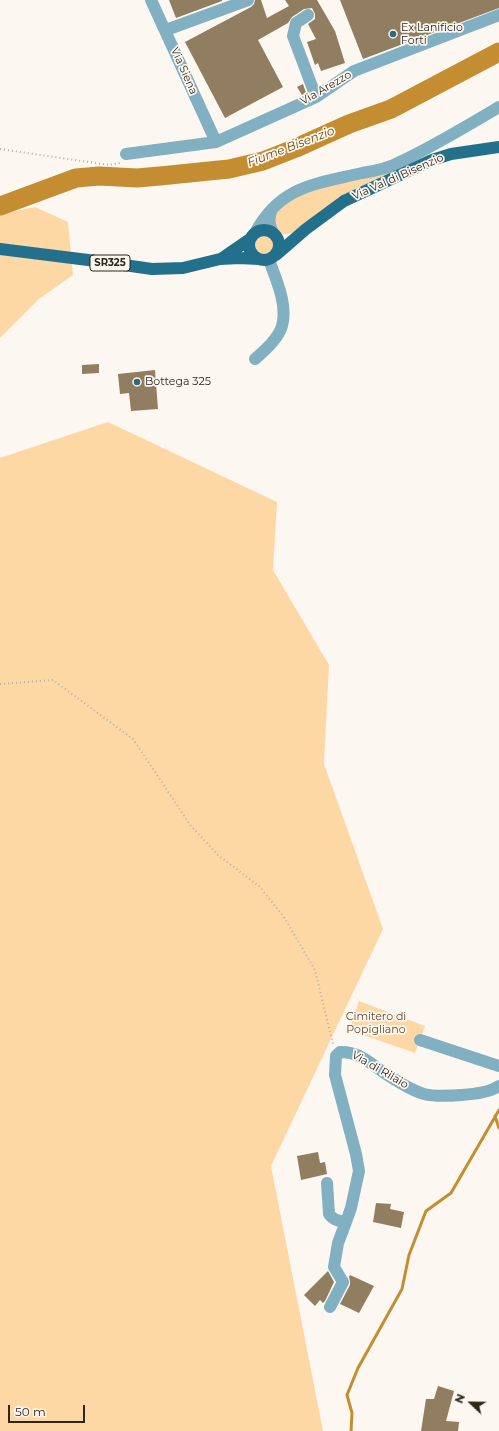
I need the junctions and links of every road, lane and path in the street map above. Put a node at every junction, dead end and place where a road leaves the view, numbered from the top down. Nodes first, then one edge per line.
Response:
1 (151, 0) edge
2 (248, 0) edge
3 (308, 15) dead end
4 (499, 15) edge
5 (166, 30) junction
6 (316, 97) junction
7 (499, 107) edge
8 (216, 142) junction
9 (499, 147) edge
10 (126, 154) dead end
11 (272, 208) junction
12 (306, 229) junction
13 (274, 234) junction
14 (252, 236) junction
15 (0, 249) edge
16 (268, 258) junction
17 (220, 260) junction
18 (255, 359) dead end
19 (0, 684) edge
20 (420, 1040) dead end
21 (336, 1056) junction
22 (499, 1066) edge
23 (499, 1086) edge
24 (327, 1183) dead end
25 (346, 1222) junction
26 (330, 1307) dead end

1 - 5 street, Via Siena
2 - 5 street
3 - 6 street
4 - 6 street, Via Arezzo
5 - 8 street, Via Siena
6 - 8 street, Via Arezzo
7 - 11 street
8 - 10 street, Via Arezzo
9 - 12 main road, Via Val di Bisenzio
11 - 13 street
11 - 14 street
12 - 13 main road
12 - 16 main road
13 - 14 main road
13 - 16 main road
14 - 16 main road
14 - 17 main road, SR325
15 - 17 main road, SR325
16 - 17 main road, SR325
16 - 18 street
19 - 21 path
20 - 22 street
21 - 23 street, Via di Rilaio
21 - 25 street, Via di Rilaio
24 - 25 street
25 - 26 street, Via di Rilaio

